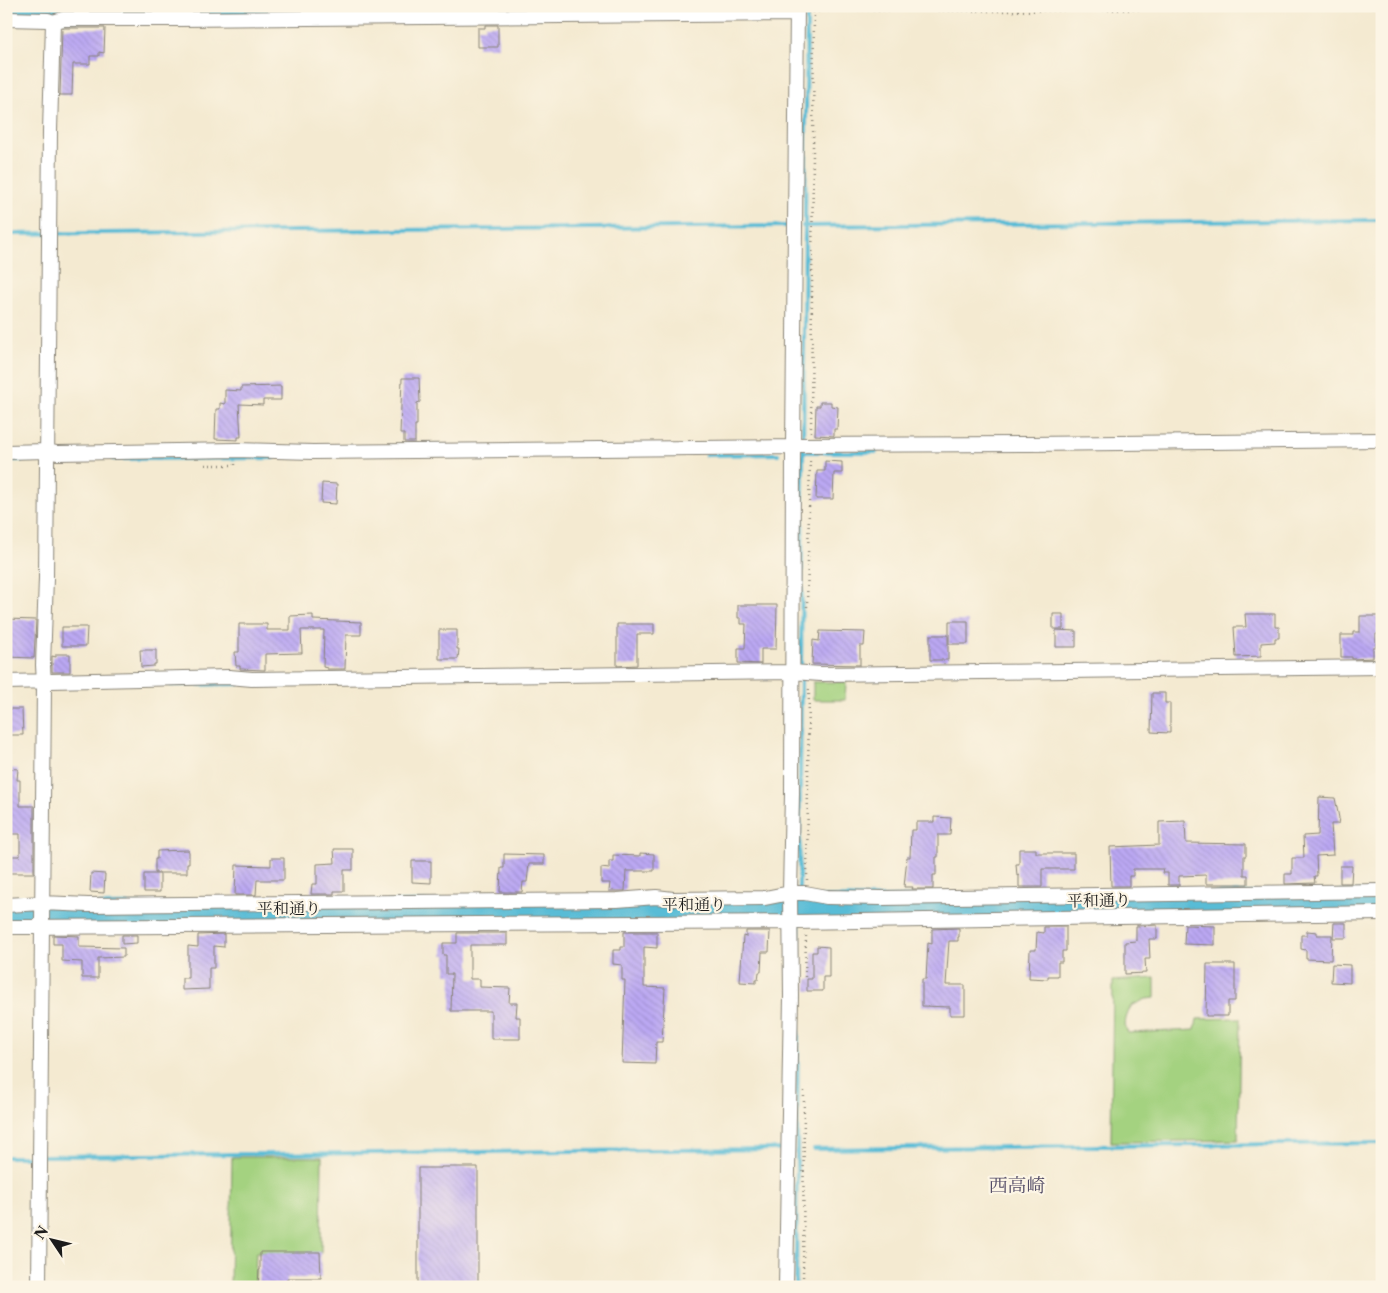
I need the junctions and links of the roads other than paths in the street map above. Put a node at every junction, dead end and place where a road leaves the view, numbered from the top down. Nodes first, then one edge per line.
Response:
1 (806, 10) edge
2 (6, 19) edge
3 (53, 22) junction
4 (1382, 440) edge
5 (802, 447) junction
6 (6, 452) edge
7 (47, 456) junction
8 (1382, 666) edge
9 (801, 675) junction
10 (6, 682) edge
11 (44, 685) junction
12 (1382, 891) edge
13 (797, 895) junction
14 (6, 905) edge
15 (43, 905) junction
16 (1382, 913) edge
17 (796, 921) junction
18 (44, 925) junction
19 (6, 927) edge
20 (39, 1287) edge
21 (786, 1287) edge

1 - 3 street
1 - 5 street
2 - 3 street
3 - 7 street
4 - 5 street
5 - 7 street
5 - 9 street
6 - 7 street
7 - 11 street
8 - 9 street
9 - 11 street
9 - 13 street
10 - 11 street
11 - 15 street
12 - 13 street
13 - 15 street
13 - 17 street
14 - 15 street
15 - 18 street
16 - 17 street, 平和通り
17 - 18 street, 平和通り
17 - 21 street
18 - 19 street, 平和通り
18 - 20 street

